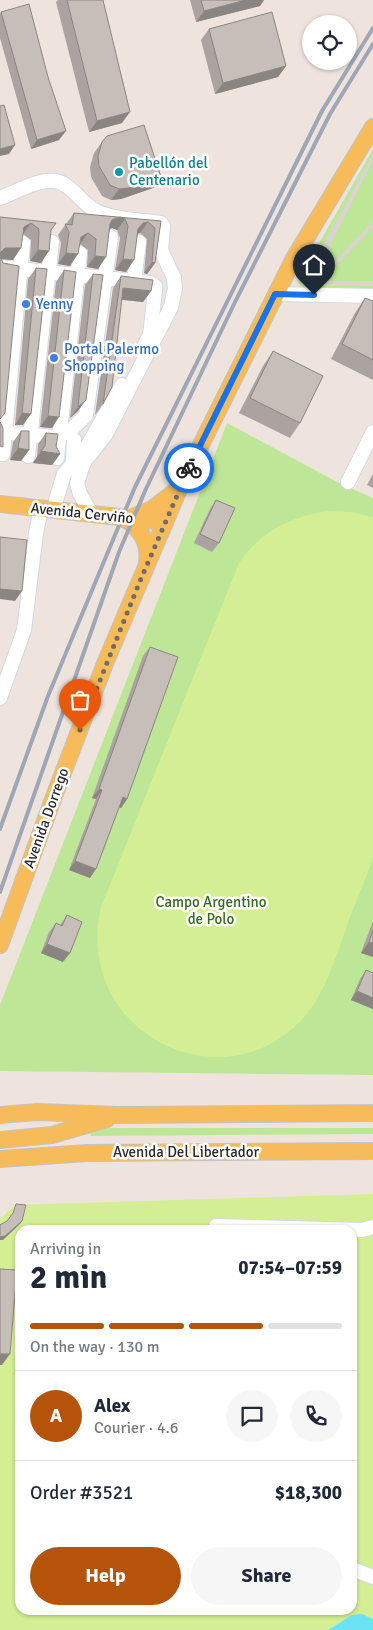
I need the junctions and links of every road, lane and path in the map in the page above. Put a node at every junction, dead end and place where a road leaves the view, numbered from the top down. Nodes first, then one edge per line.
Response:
1 (373, 127) edge
2 (0, 198) edge
3 (111, 237) edge
4 (52, 242) edge
5 (138, 242) edge
6 (23, 243) edge
7 (80, 253) edge
8 (0, 267) edge
9 (20, 270) junction
10 (48, 273) junction
11 (77, 276) junction
12 (105, 279) junction
13 (136, 281) junction
14 (275, 294) junction
15 (373, 296) edge
16 (2, 432) edge
17 (373, 432) edge
18 (30, 435) junction
19 (59, 436) junction
20 (74, 440) dead end
21 (3, 454) edge
22 (28, 456) edge
23 (57, 458) edge
24 (73, 461) junction
25 (348, 482) dead end
26 (180, 487) junction
27 (0, 504) edge
28 (47, 509) junction
29 (92, 515) junction
30 (125, 519) junction
31 (165, 522) junction
32 (146, 565) junction
33 (0, 698) edge
34 (0, 945) edge
35 (373, 1113) edge
36 (0, 1115) edge
37 (119, 1115) junction
38 (0, 1140) edge
39 (373, 1151) edge
40 (0, 1159) edge
41 (373, 1227) edge
42 (357, 1230) edge
43 (357, 1571) edge
44 (373, 1577) edge

1 - 14 main road, Avenida Dorrego
2 - 29 street
3 - 12 street
4 - 10 street
5 - 13 street
6 - 9 street
7 - 11 street
8 - 9 street
9 - 10 street
9 - 16 street
10 - 11 street
10 - 18 street
11 - 12 street
11 - 19 street
12 - 13 street
12 - 19 street
13 - 24 street
14 - 15 street
14 - 26 main road, Avenida Dorrego
16 - 18 street
16 - 21 street
17 - 25 street
18 - 19 street
18 - 22 street
19 - 23 street
20 - 24 street
24 - 28 street
26 - 30 main road
26 - 31 main road, Avenida Dorrego
27 - 28 main road, Avenida Cerviño
28 - 29 main road, Avenida Cerviño
28 - 33 street
29 - 30 main road, Avenida Cerviño
30 - 31 main road, Avenida Cerviño
30 - 32 main road
31 - 32 main road, Avenida Dorrego
32 - 34 main road, Avenida Dorrego
35 - 37 main road
36 - 37 main road
37 - 38 main road
39 - 40 main road, Avenida Del Libertador
41 - 42 street
43 - 44 street

